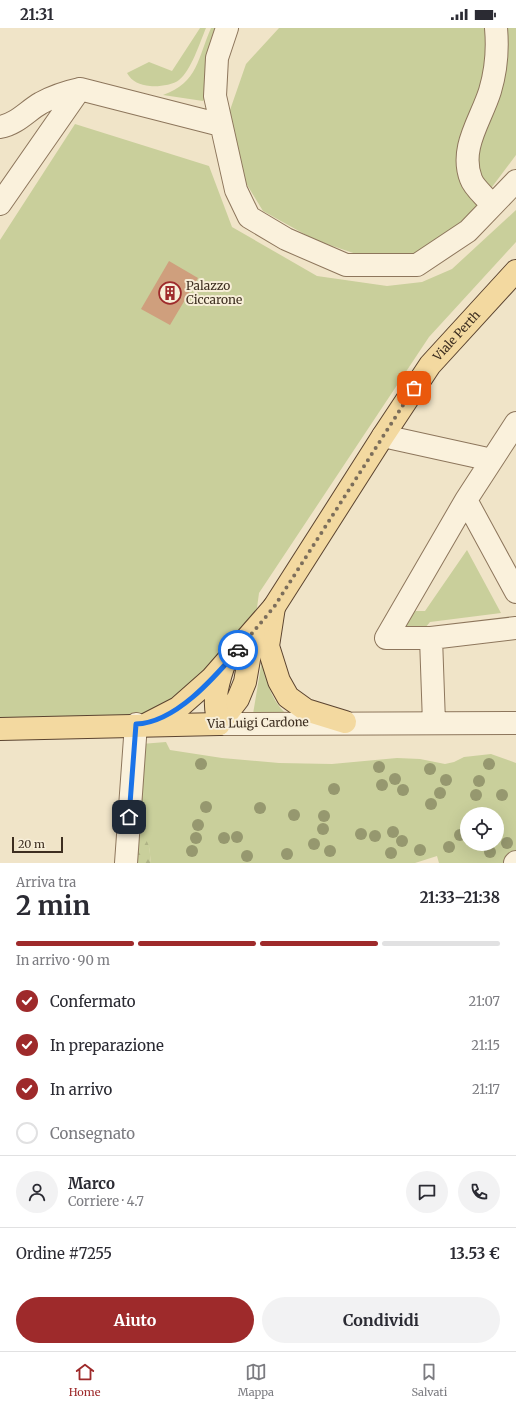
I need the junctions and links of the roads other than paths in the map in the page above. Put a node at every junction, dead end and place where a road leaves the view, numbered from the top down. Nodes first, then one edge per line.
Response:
1 (227, 28) edge
2 (496, 28) edge
3 (80, 89) junction
4 (221, 125) junction
5 (0, 127) edge
6 (516, 181) edge
7 (0, 204) edge
8 (492, 205) junction
9 (516, 270) edge
10 (516, 423) edge
11 (383, 436) junction
12 (492, 460) junction
13 (466, 500) junction
14 (516, 592) edge
15 (274, 607) junction
16 (516, 628) edge
17 (254, 630) junction
18 (431, 638) junction
19 (223, 667) junction
20 (345, 722) junction
21 (434, 723) junction
22 (516, 723) edge
23 (141, 724) junction
24 (220, 724) junction
25 (0, 729) edge
26 (126, 863) edge

1 - 4 street
2 - 8 street
3 - 4 street
3 - 5 street
3 - 7 street
4 - 8 street
6 - 8 street
9 - 11 main road, Viale Perth
10 - 12 street
11 - 12 street
11 - 15 main road, Viale Perth
12 - 13 street
13 - 14 street
13 - 18 street
15 - 17 main road, Viale Perth
15 - 20 main road, Viale Perth
16 - 18 street
17 - 19 main road, Viale Perth
17 - 24 main road
18 - 21 street
19 - 23 main road, Viale Perth
19 - 24 main road, Viale Perth
20 - 21 street, Via Luigi Cardone
20 - 24 street, Via Luigi Cardone
21 - 22 street, Via Luigi Cardone
23 - 24 main road, Via Luigi Cardone
23 - 25 main road, Via Luigi Cardone
23 - 26 street

